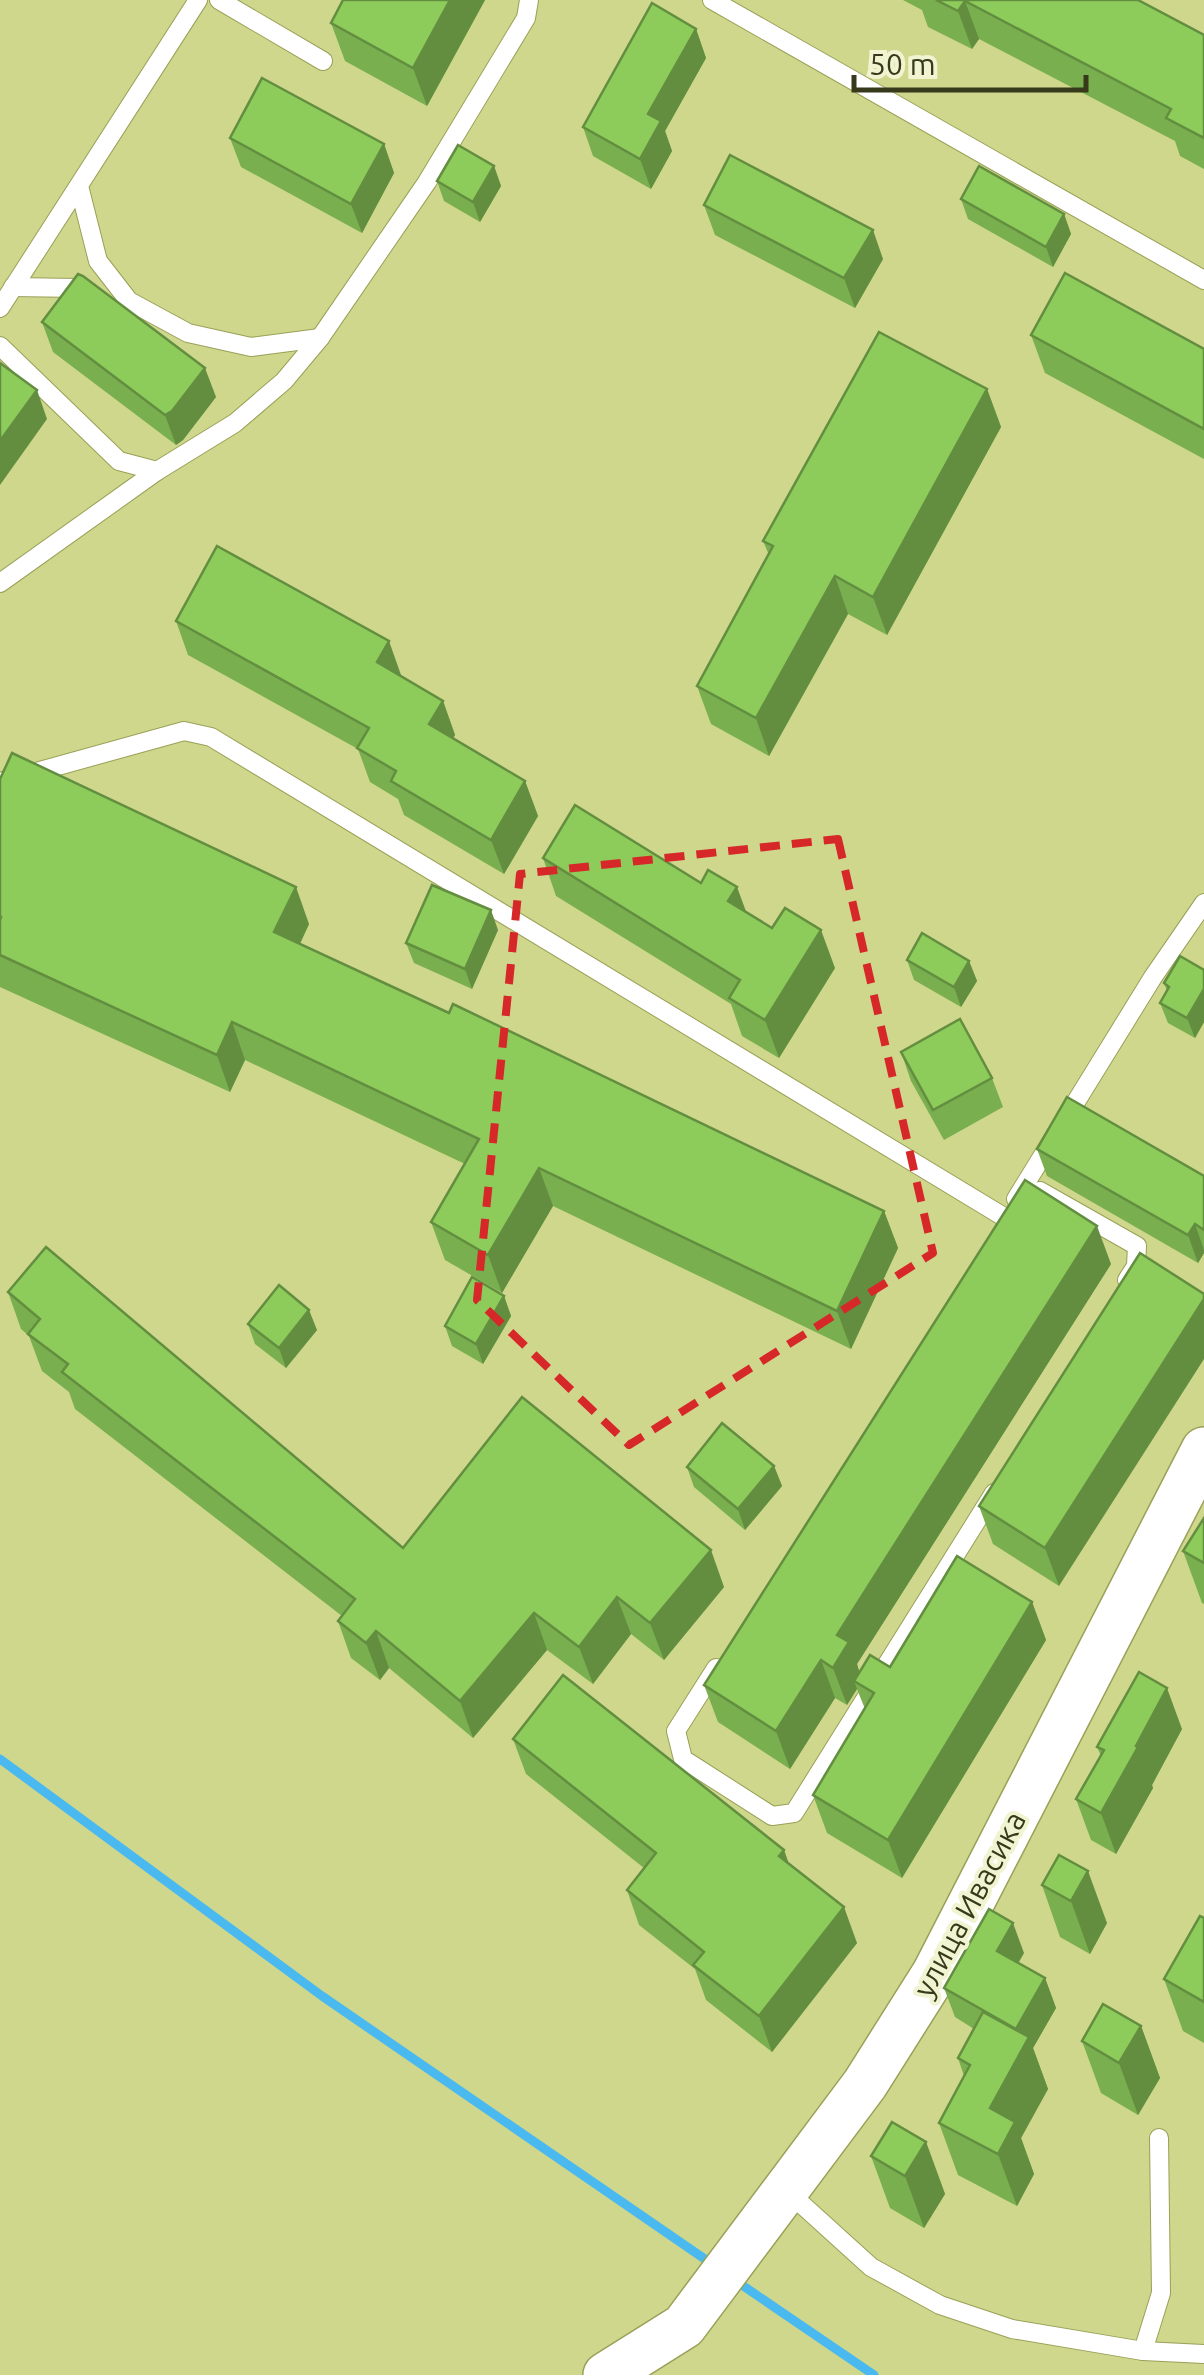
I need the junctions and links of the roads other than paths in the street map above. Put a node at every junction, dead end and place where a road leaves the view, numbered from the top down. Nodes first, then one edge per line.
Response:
1 (198, 0) edge
2 (220, 0) edge
3 (529, 0) edge
4 (712, 0) edge
5 (322, 61) dead end
6 (79, 186) junction
7 (1204, 280) edge
8 (13, 287) junction
9 (129, 301) junction
10 (0, 308) edge
11 (320, 338) junction
12 (0, 346) edge
13 (157, 470) junction
14 (0, 583) edge
15 (0, 782) edge
16 (1204, 903) edge
17 (1026, 1183) junction
18 (1004, 1217) junction
19 (993, 1234) edge
20 (1116, 1299) edge
21 (1204, 1450) edge
22 (1002, 1481) edge
23 (729, 1648) edge
24 (1158, 2138) dead end
25 (773, 2206) junction
26 (1144, 2350) junction
27 (1204, 2354) edge
28 (606, 2375) edge

1 - 6 lane
2 - 5 lane
3 - 11 lane
4 - 7 lane
6 - 8 lane
6 - 9 lane
8 - 9 lane
8 - 10 lane
9 - 11 lane
11 - 13 lane
12 - 13 lane
13 - 14 lane
15 - 18 lane
16 - 17 lane
17 - 18 lane
17 - 20 lane
18 - 19 lane
21 - 25 main road, улица Ивасика
22 - 23 lane
24 - 26 lane
25 - 26 lane
25 - 28 main road, улица Ивасика
26 - 27 lane

